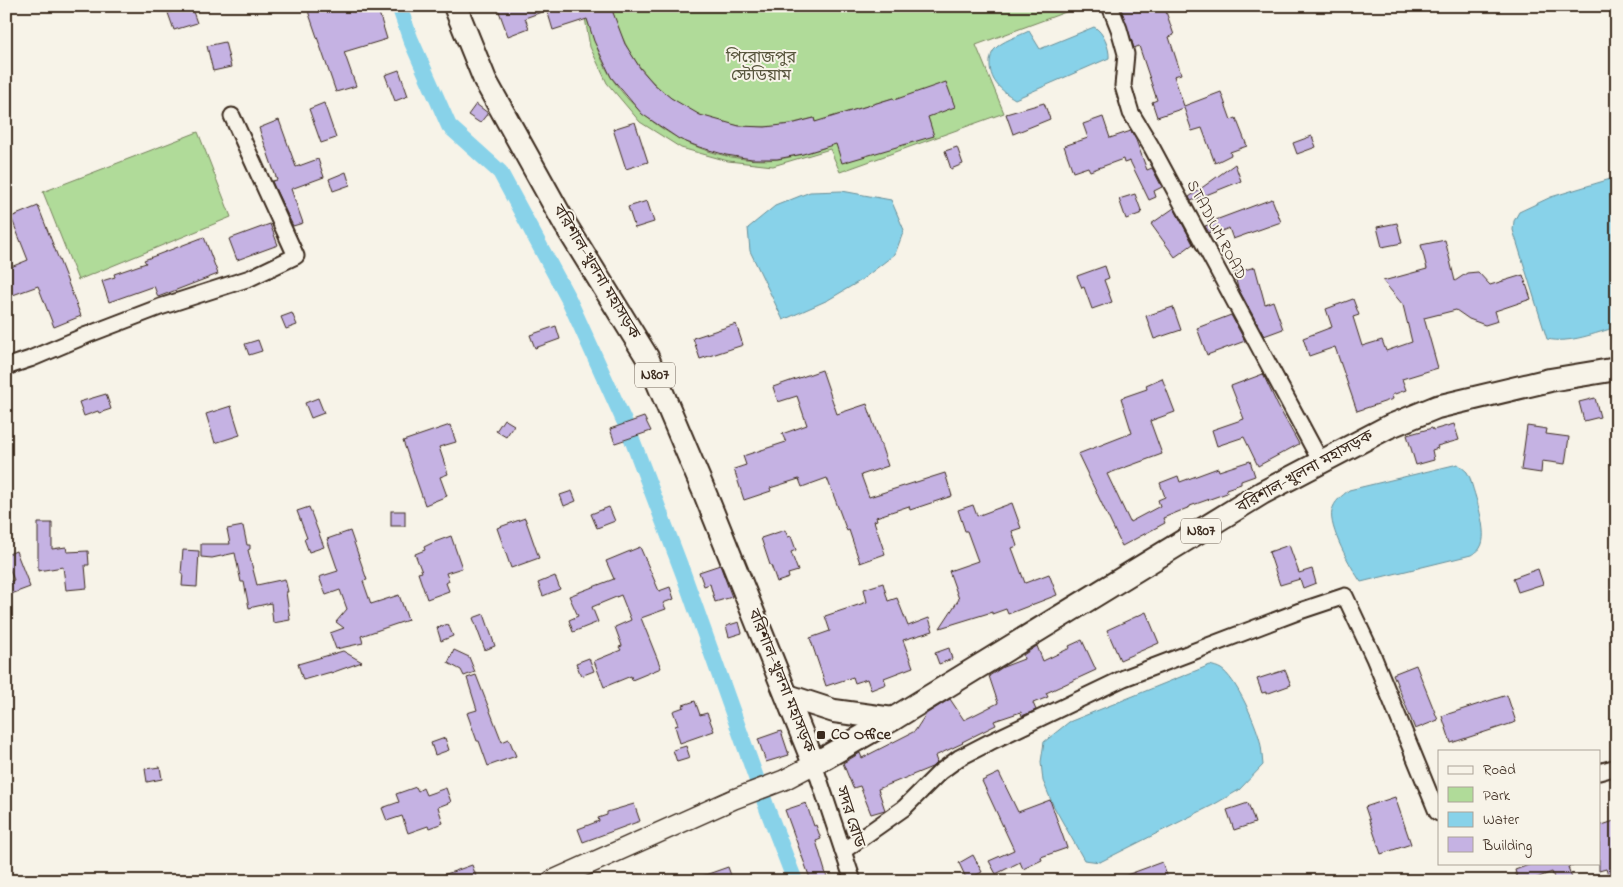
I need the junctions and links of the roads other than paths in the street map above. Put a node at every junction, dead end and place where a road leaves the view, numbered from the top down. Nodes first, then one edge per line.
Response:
1 (455, 6) edge
2 (1110, 6) edge
3 (232, 116) dead end
4 (6, 367) edge
5 (1617, 369) edge
6 (1321, 462) junction
7 (788, 696) junction
8 (893, 719) junction
9 (814, 764) junction
10 (1617, 767) edge
11 (1600, 772) edge
12 (1438, 812) edge
13 (842, 850) junction
14 (551, 881) edge
15 (853, 881) edge

1 - 7 highway, বরিশাল-খুলনা মহাসড়ক / N807
2 - 6 street, STADIUM ROAD
3 - 4 street
5 - 6 highway, বরিশাল-খুলনা মহাসড়ক / N807
6 - 8 highway, বরিশাল-খুলনা মহাসড়ক / N807
7 - 8 highway
7 - 9 highway, বরিশাল-খুলনা মহাসড়ক / N807
8 - 9 highway, বরিশাল-খুলনা মহাসড়ক / N807
9 - 13 street, সদর রোড
9 - 14 main road
10 - 11 street
12 - 13 street
13 - 15 street, সদর রোড

